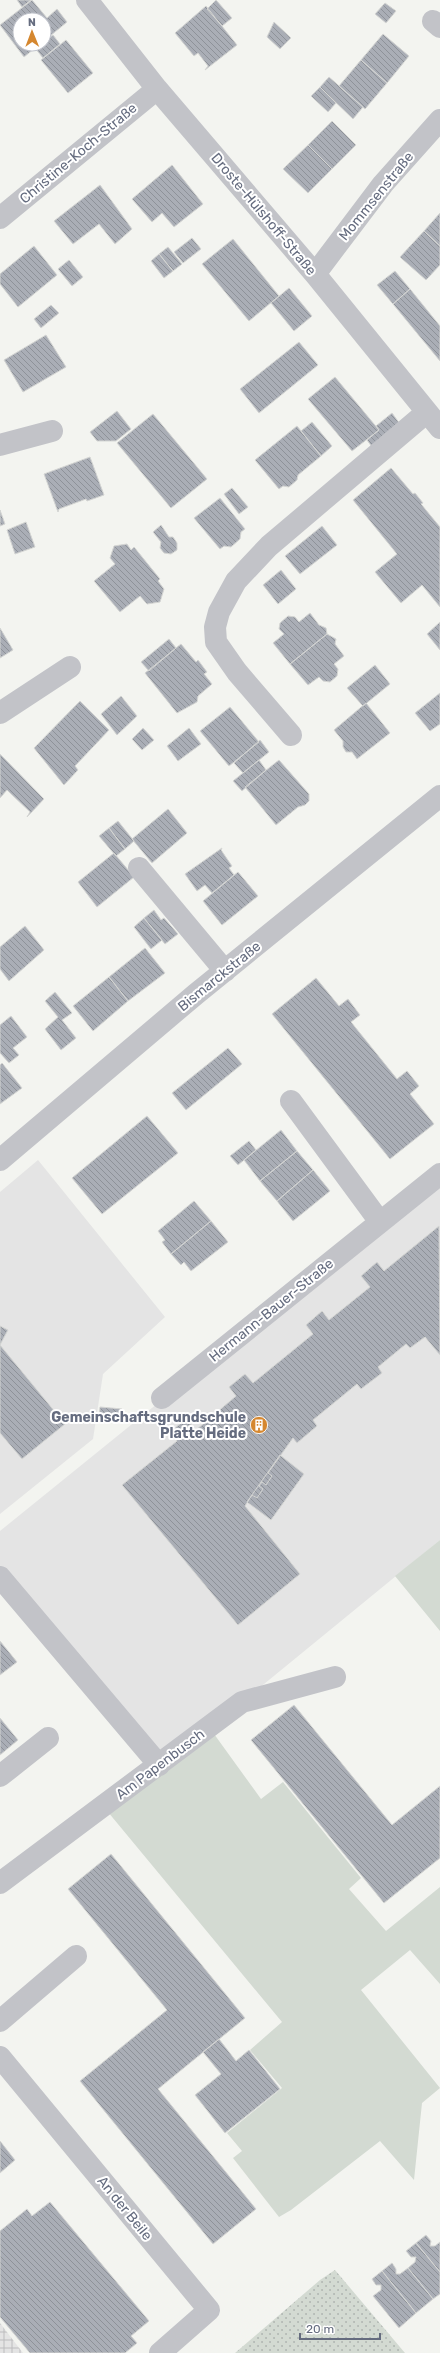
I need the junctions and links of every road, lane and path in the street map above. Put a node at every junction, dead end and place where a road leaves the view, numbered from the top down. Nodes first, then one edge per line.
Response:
1 (87, 0) edge
2 (156, 89) junction
3 (440, 120) edge
4 (0, 218) edge
5 (315, 274) junction
6 (433, 420) edge
7 (52, 431) dead end
8 (0, 445) edge
9 (70, 668) dead end
10 (0, 713) edge
11 (291, 735) dead end
12 (440, 796) edge
13 (138, 868) dead end
14 (225, 971) junction
15 (291, 1101) dead end
16 (0, 1160) edge
17 (440, 1174) edge
18 (380, 1222) junction
19 (162, 1398) dead end
20 (0, 1578) edge
21 (335, 1677) dead end
22 (48, 1738) dead end
23 (159, 1765) junction
24 (0, 1776) edge
25 (0, 1883) edge
26 (76, 1956) dead end
27 (0, 2021) edge
28 (0, 2056) edge
29 (160, 2353) edge

1 - 2 street, Droste-Hülshoff-Straße
2 - 4 street, Christine-Koch-Straße
2 - 5 street, Droste-Hülshoff-Straße
3 - 5 street, Mommsenstraße
5 - 6 street, Droste-Hülshoff-Straße
6 - 11 street
7 - 8 street
9 - 10 street
12 - 14 street, Bismarckstraße
13 - 14 street
14 - 16 street, Bismarckstraße
15 - 18 street
17 - 18 street, Hermann-Bauer-Straße
18 - 19 street, Hermann-Bauer-Straße
20 - 23 street
21 - 23 street, Am Papenbusch
22 - 24 street
23 - 25 street, Am Papenbusch
26 - 27 street
28 - 29 street, An der Beile

